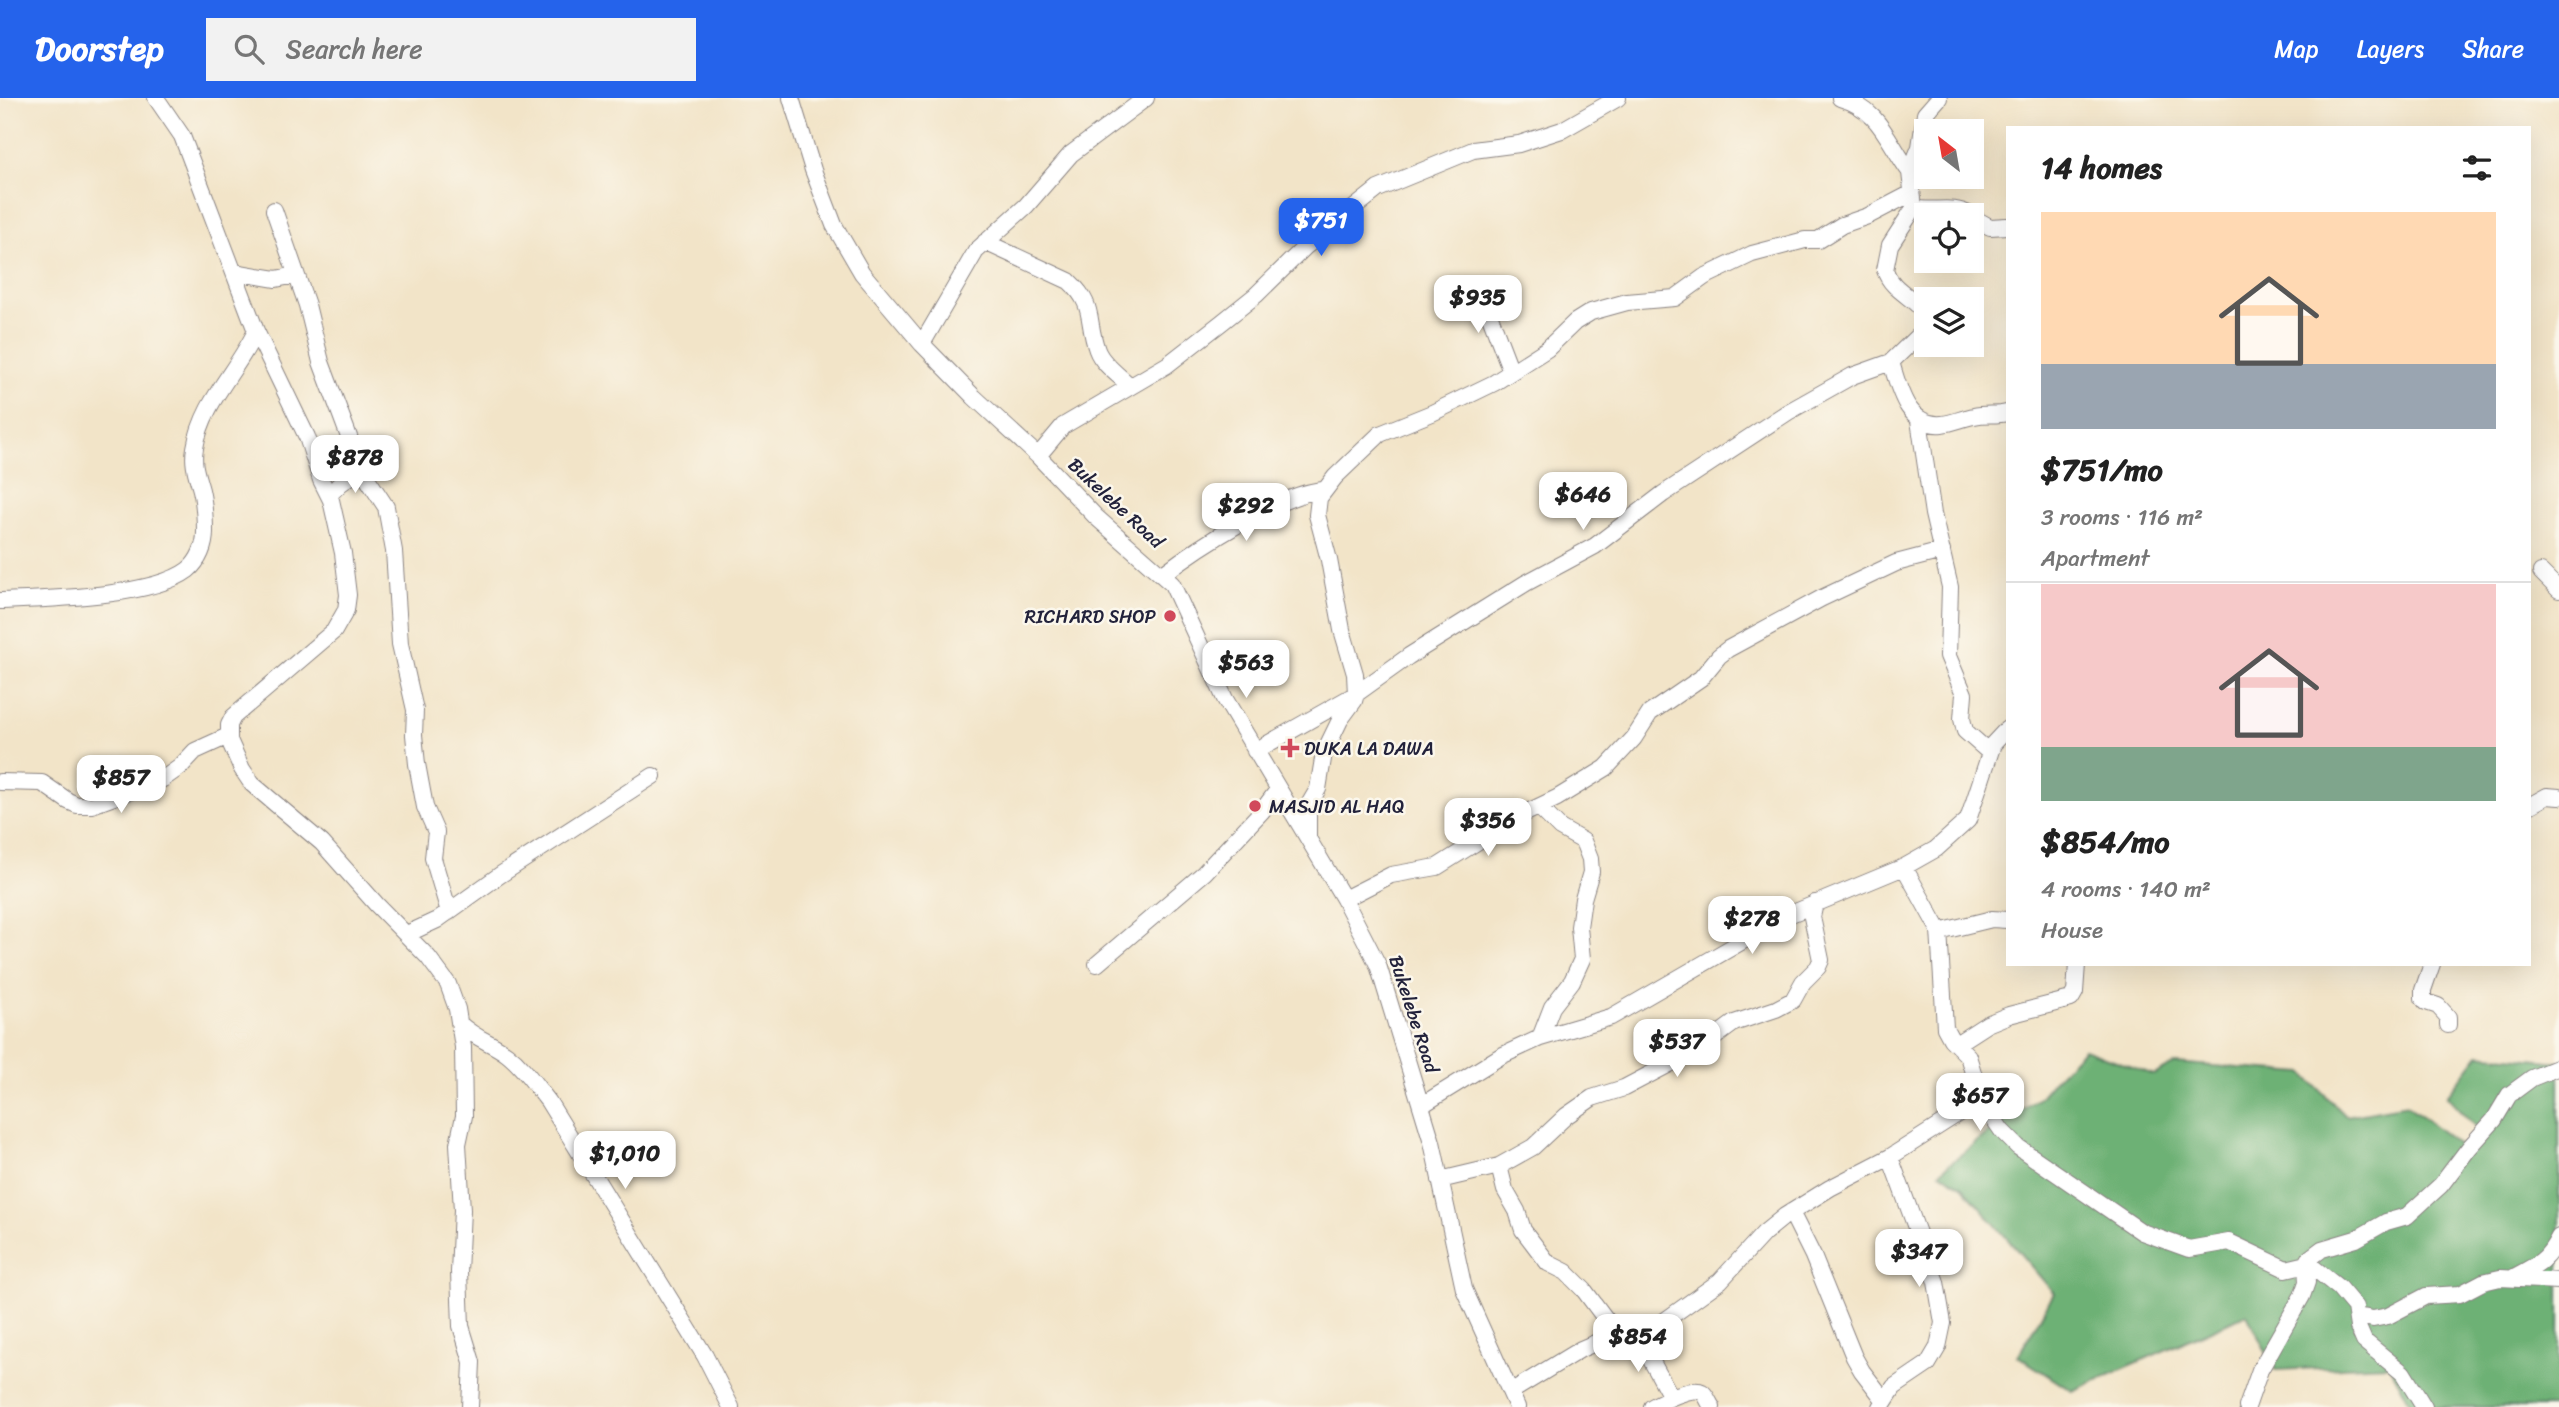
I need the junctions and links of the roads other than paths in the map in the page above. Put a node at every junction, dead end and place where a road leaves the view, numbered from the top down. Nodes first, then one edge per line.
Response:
1 (156, 98) edge
2 (791, 98) edge
3 (1146, 98) edge
4 (1618, 98) edge
5 (1840, 98) edge
6 (1939, 98) edge
7 (1910, 172) junction
8 (1913, 200) junction
9 (1917, 203) edge
10 (274, 210) dead end
11 (1984, 224) edge
12 (2006, 226) edge
13 (985, 243) junction
14 (234, 272) junction
15 (296, 275) junction
16 (1478, 285) dead end
17 (1914, 303) edge
18 (256, 331) junction
19 (1914, 340) edge
20 (922, 344) junction
21 (1891, 362) junction
22 (1511, 372) junction
23 (1130, 386) junction
24 (2006, 412) edge
25 (1919, 420) junction
26 (1038, 456) junction
27 (361, 469) junction
28 (1323, 490) junction
29 (329, 495) junction
30 (1942, 551) junction
31 (2541, 572) dead end
32 (1163, 574) junction
33 (2559, 590) edge
34 (0, 601) edge
35 (1356, 694) junction
36 (2006, 730) edge
37 (228, 736) junction
38 (1255, 751) junction
39 (1990, 753) junction
40 (653, 776) dead end
41 (0, 782) edge
42 (1277, 791) junction
43 (2559, 797) edge
44 (2531, 805) edge
45 (1539, 807) junction
46 (1308, 838) junction
47 (1903, 867) junction
48 (1344, 899) junction
49 (1815, 903) junction
50 (449, 912) junction
51 (2006, 920) edge
52 (1939, 932) junction
53 (407, 934) junction
54 (1097, 964) dead end
55 (2077, 966) edge
56 (2431, 966) edge
57 (460, 1024) junction
58 (2448, 1025) dead end
59 (1540, 1038) junction
60 (1956, 1044) junction
61 (2559, 1067) edge
62 (1982, 1102) junction
63 (1422, 1105) junction
64 (1890, 1157) junction
65 (1499, 1166) junction
66 (1440, 1180) junction
67 (1791, 1212) junction
68 (2559, 1237) edge
69 (2306, 1265) junction
70 (2512, 1278) junction
71 (2559, 1280) edge
72 (2357, 1317) junction
73 (1638, 1336) junction
74 (1619, 1337) junction
75 (1670, 1395) junction
76 (1515, 1399) edge
77 (1883, 1404) edge
78 (470, 1407) edge
79 (731, 1407) edge
80 (1652, 1407) edge
81 (1712, 1407) edge
82 (2247, 1407) edge
83 (2424, 1407) edge

1 - 14 street
2 - 20 street, Bukelebe Road
3 - 13 street
4 - 23 street
5 - 7 street
6 - 7 street
7 - 8 street
8 - 9 street
8 - 17 street
8 - 22 street
10 - 15 street
11 - 12 street
13 - 20 street
13 - 23 street
14 - 15 street
14 - 18 street
15 - 27 street
16 - 22 street
18 - 29 street
18 - 34 street
19 - 21 street
20 - 26 street, Bukelebe Road
21 - 25 street
21 - 35 street
22 - 28 street
23 - 26 street
24 - 25 street
25 - 30 street
26 - 32 street, Bukelebe Road
27 - 29 street
27 - 50 street
28 - 32 street
28 - 35 street
29 - 37 street
30 - 39 street
30 - 45 street
31 - 33 street
32 - 38 street, Bukelebe Road
35 - 38 street
35 - 46 street
36 - 39 street
37 - 41 street
37 - 53 street
38 - 42 street, Bukelebe Road
39 - 47 street
40 - 50 street
42 - 46 street, Bukelebe Road
42 - 54 street
43 - 44 street
45 - 48 street
45 - 59 street
46 - 48 street, Bukelebe Road
47 - 49 street
47 - 52 street
48 - 63 street, Bukelebe Road
49 - 59 street
49 - 65 street
50 - 53 street
51 - 52 street
52 - 60 street
53 - 57 street
55 - 60 street
56 - 58 street
57 - 78 street
57 - 79 street
59 - 63 street
60 - 62 street
61 - 69 street
62 - 64 street
62 - 69 street
63 - 66 street, Bukelebe Road
64 - 67 street
64 - 77 street
65 - 66 street
65 - 74 street
66 - 76 street, Bukelebe Road
67 - 73 street
67 - 77 street
68 - 70 street
69 - 72 street
69 - 82 street
70 - 71 street
70 - 72 street
72 - 83 street
73 - 74 street
73 - 75 street
74 - 76 street
75 - 80 street
75 - 81 street

